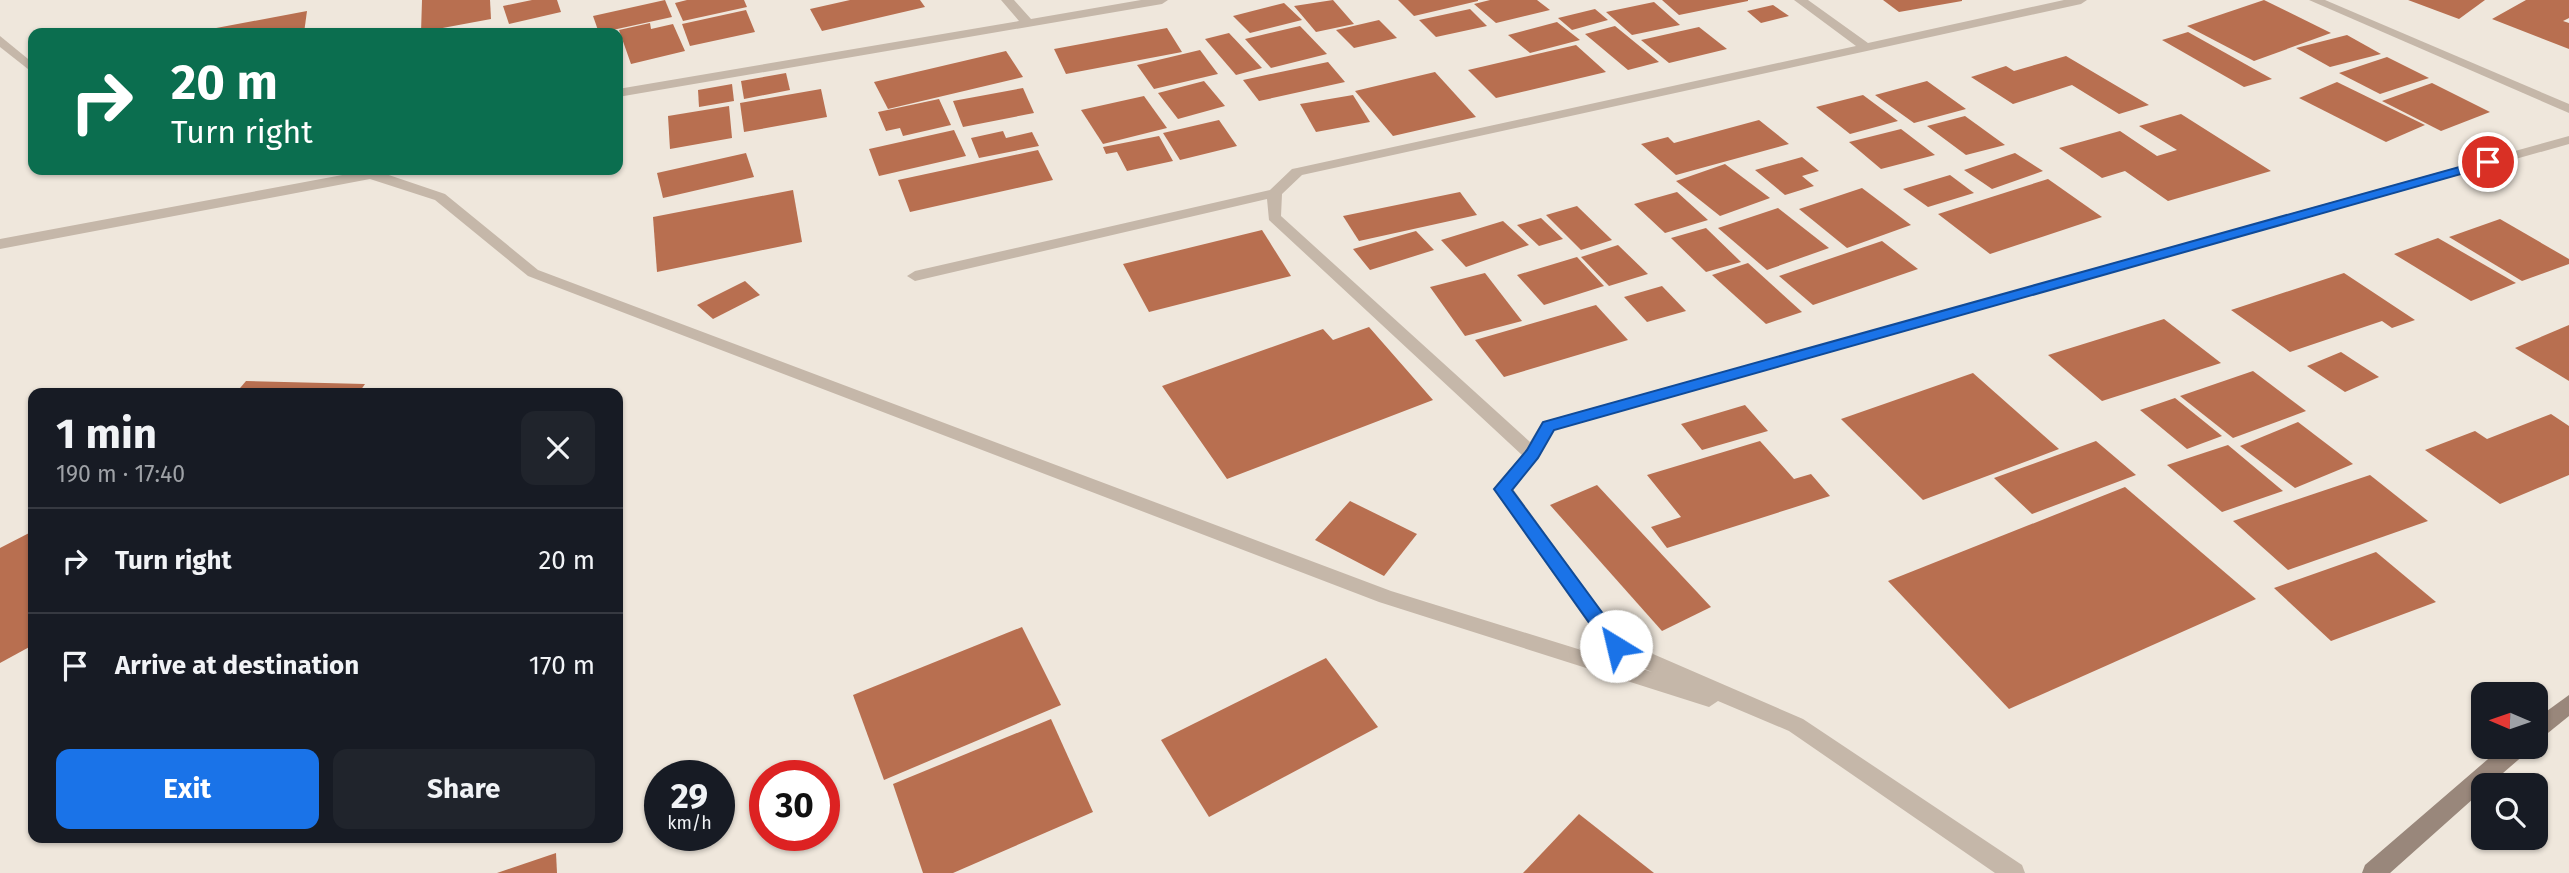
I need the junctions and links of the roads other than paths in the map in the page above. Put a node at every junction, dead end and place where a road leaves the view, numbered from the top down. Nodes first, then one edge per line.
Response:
1 (1007, 0) edge
2 (1162, 0) edge
3 (1800, 0) edge
4 (2081, 0) edge
5 (2315, 0) edge
6 (1028, 23) junction
7 (0, 40) edge
8 (1866, 47) junction
9 (28, 65) edge
10 (623, 92) edge
11 (2569, 109) edge
12 (2569, 140) edge
13 (349, 175) edge
14 (373, 175) edge
15 (1275, 193) junction
16 (0, 244) edge
17 (915, 276) dead end
18 (1532, 454) junction
19 (2569, 704) edge
20 (2548, 721) edge
21 (1796, 725) junction
22 (2503, 760) edge
23 (2014, 873) edge
24 (2373, 873) edge

1 - 6 street
2 - 6 street
3 - 8 street
4 - 8 street
5 - 11 street
6 - 10 street
7 - 9 street
8 - 15 street
12 - 18 street
13 - 16 street
14 - 21 street
15 - 17 street
15 - 18 street
18 - 21 street
19 - 20 street
21 - 23 street
22 - 24 street

